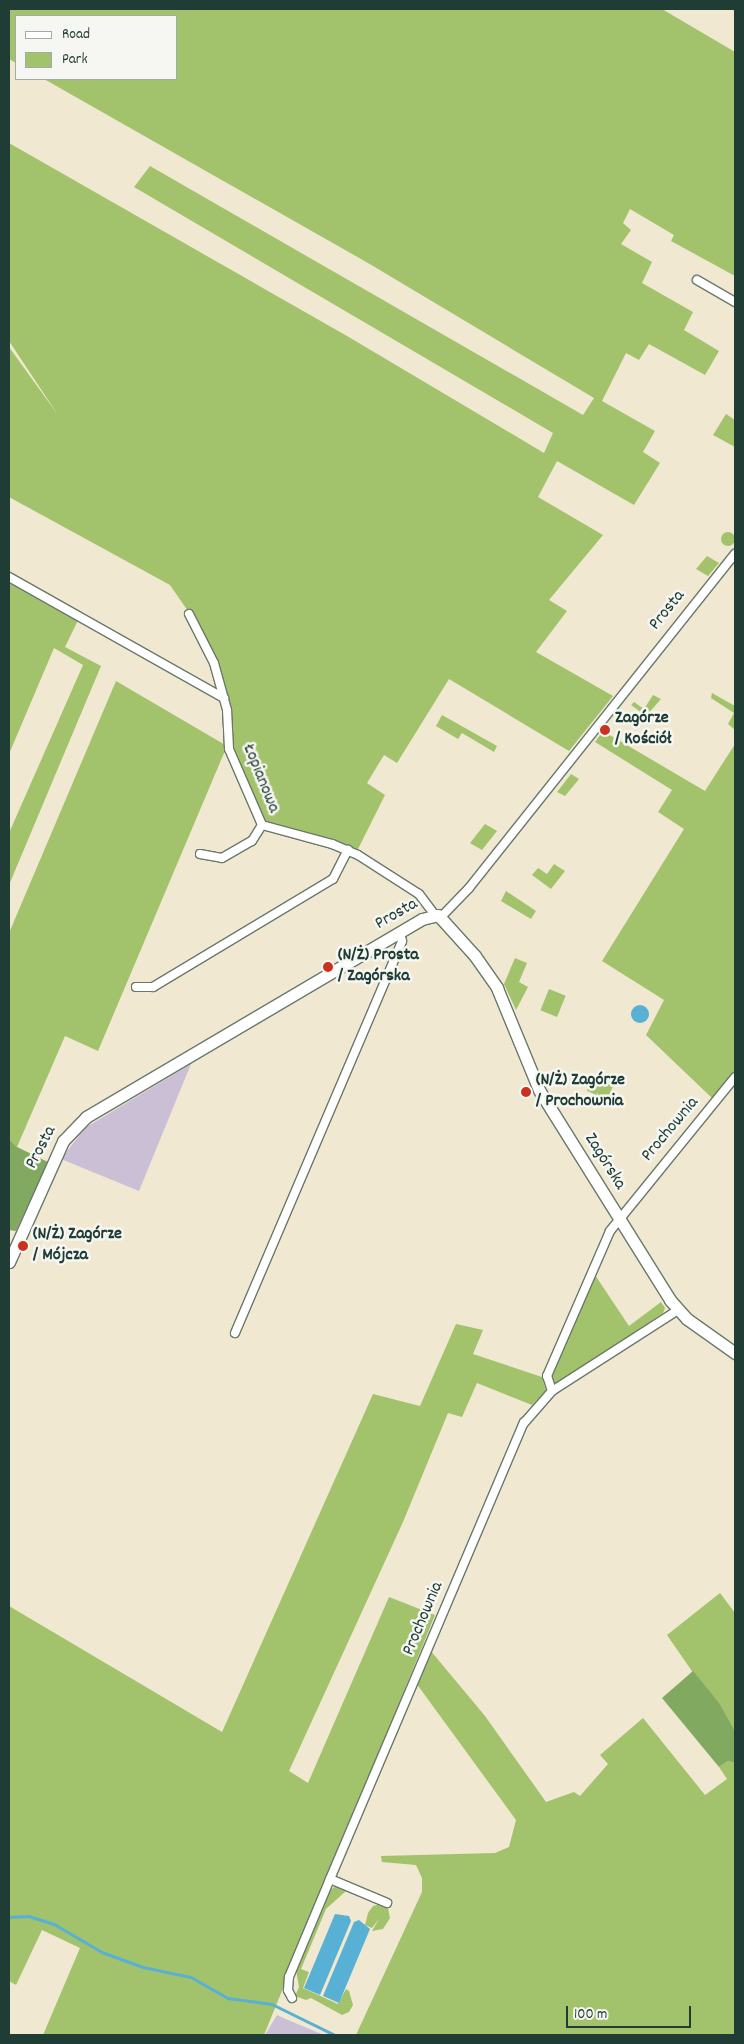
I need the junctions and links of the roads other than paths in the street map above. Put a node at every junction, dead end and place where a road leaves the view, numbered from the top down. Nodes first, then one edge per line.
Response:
1 (697, 280) dead end
2 (735, 302) edge
3 (735, 554) edge
4 (9, 577) edge
5 (189, 614) dead end
6 (224, 698) junction
7 (262, 825) junction
8 (348, 850) junction
9 (200, 854) dead end
10 (438, 915) junction
11 (400, 933) junction
12 (136, 987) dead end
13 (735, 1077) edge
14 (619, 1219) junction
15 (9, 1262) edge
16 (678, 1310) junction
17 (235, 1333) dead end
18 (735, 1353) edge
19 (552, 1392) junction
20 (330, 1879) junction
21 (387, 1903) dead end
22 (292, 1998) dead end

1 - 2 street
3 - 10 street, Prosta
4 - 6 street
5 - 6 street, Łopianowa
6 - 7 street, Łopianowa
7 - 8 street, Łopianowa
7 - 9 street
8 - 10 street, Łopianowa
8 - 12 street
10 - 11 street, Prosta
10 - 14 street, Zagórska
11 - 15 street, Prosta
11 - 17 street
13 - 14 street, Prochownia
14 - 16 street, Zagórska
14 - 19 street, Prochownia
16 - 18 street, Zagórska
16 - 19 street, Prochownia
19 - 20 street, Prochownia
20 - 21 street
20 - 22 street, Prochownia

